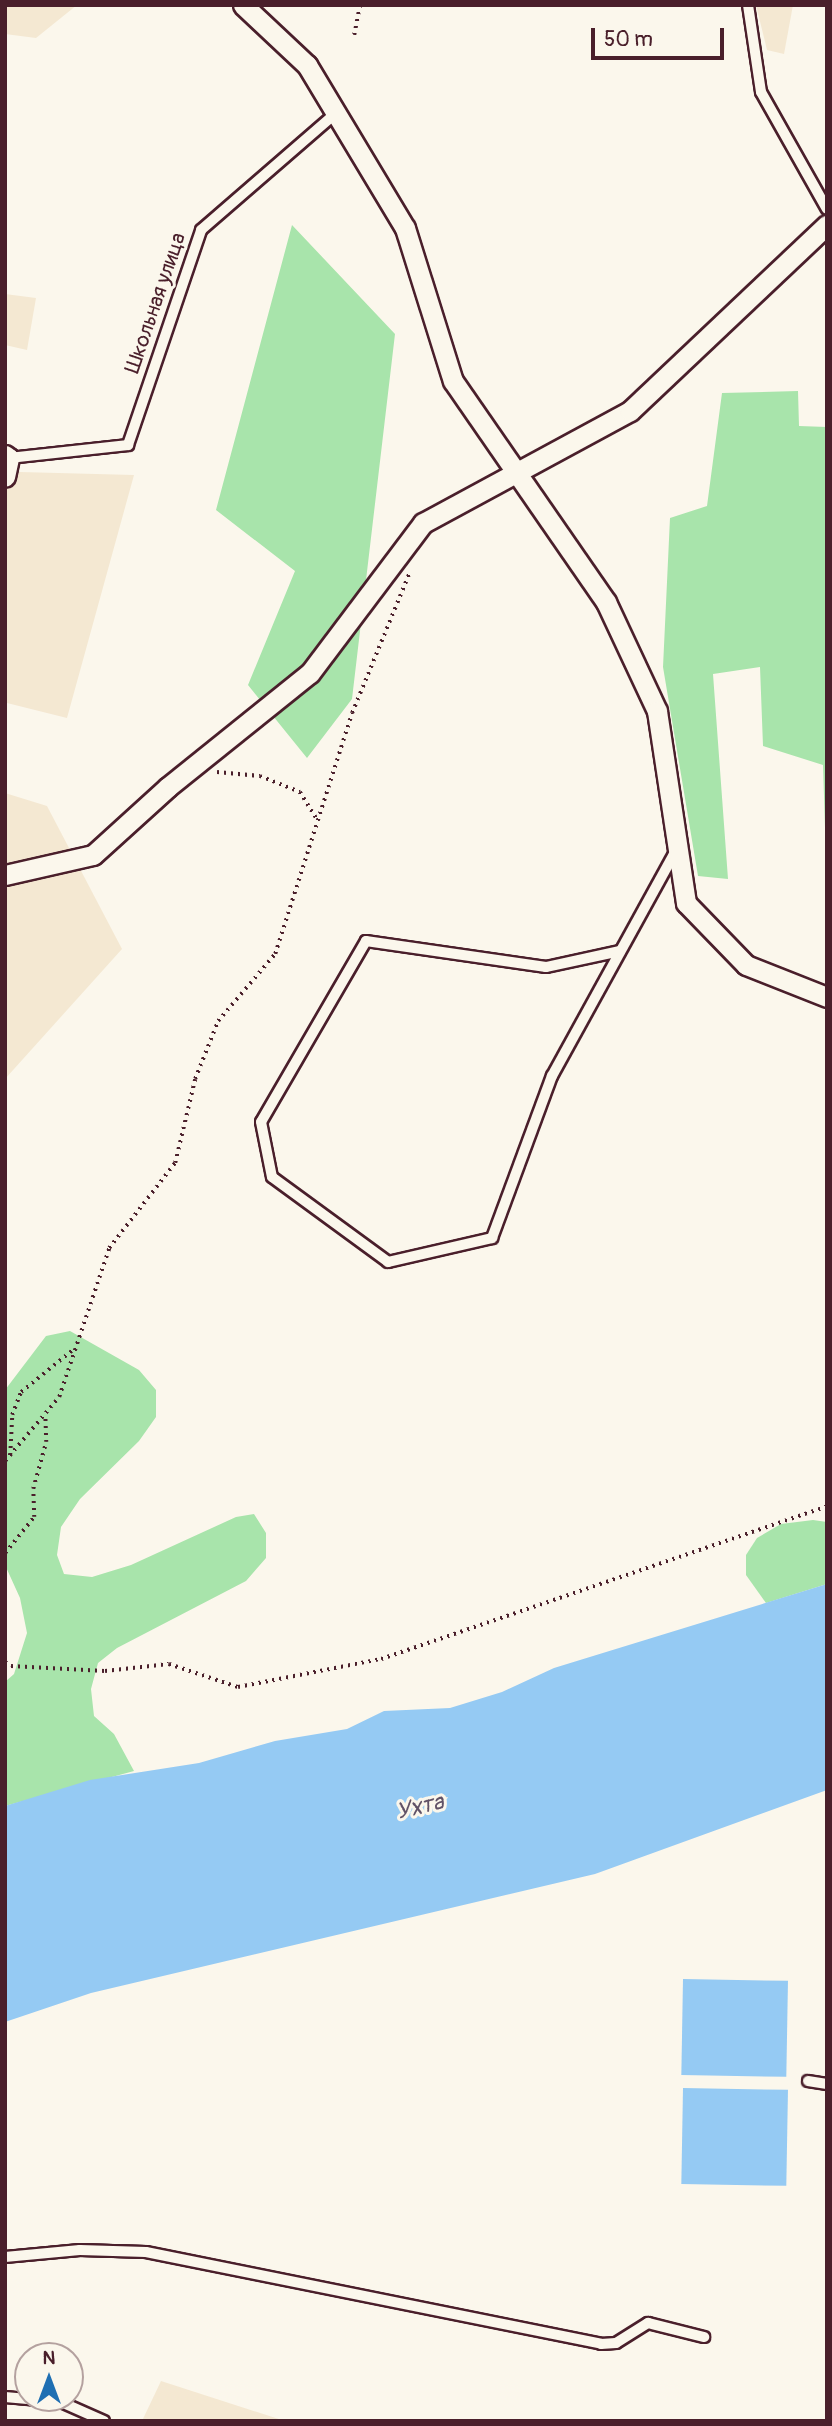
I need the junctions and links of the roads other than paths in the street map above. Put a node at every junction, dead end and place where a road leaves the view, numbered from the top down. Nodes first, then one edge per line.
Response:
1 (243, 5) edge
2 (748, 5) edge
3 (336, 113) junction
4 (827, 209) edge
5 (827, 225) edge
6 (7, 463) edge
7 (514, 470) junction
8 (678, 847) junction
9 (5, 875) edge
10 (620, 951) junction
11 (827, 997) edge
12 (808, 2081) dead end
13 (827, 2084) edge
14 (5, 2257) edge
15 (704, 2337) dead end
16 (5, 2397) edge
17 (104, 2421) edge

1 - 3 street
2 - 4 lane
3 - 6 lane, Школьная улица
3 - 7 street
5 - 7 street
7 - 8 street
7 - 9 street
8 - 10 lane
8 - 11 street
10 - 10 lane
12 - 13 lane
14 - 15 lane
16 - 17 lane

